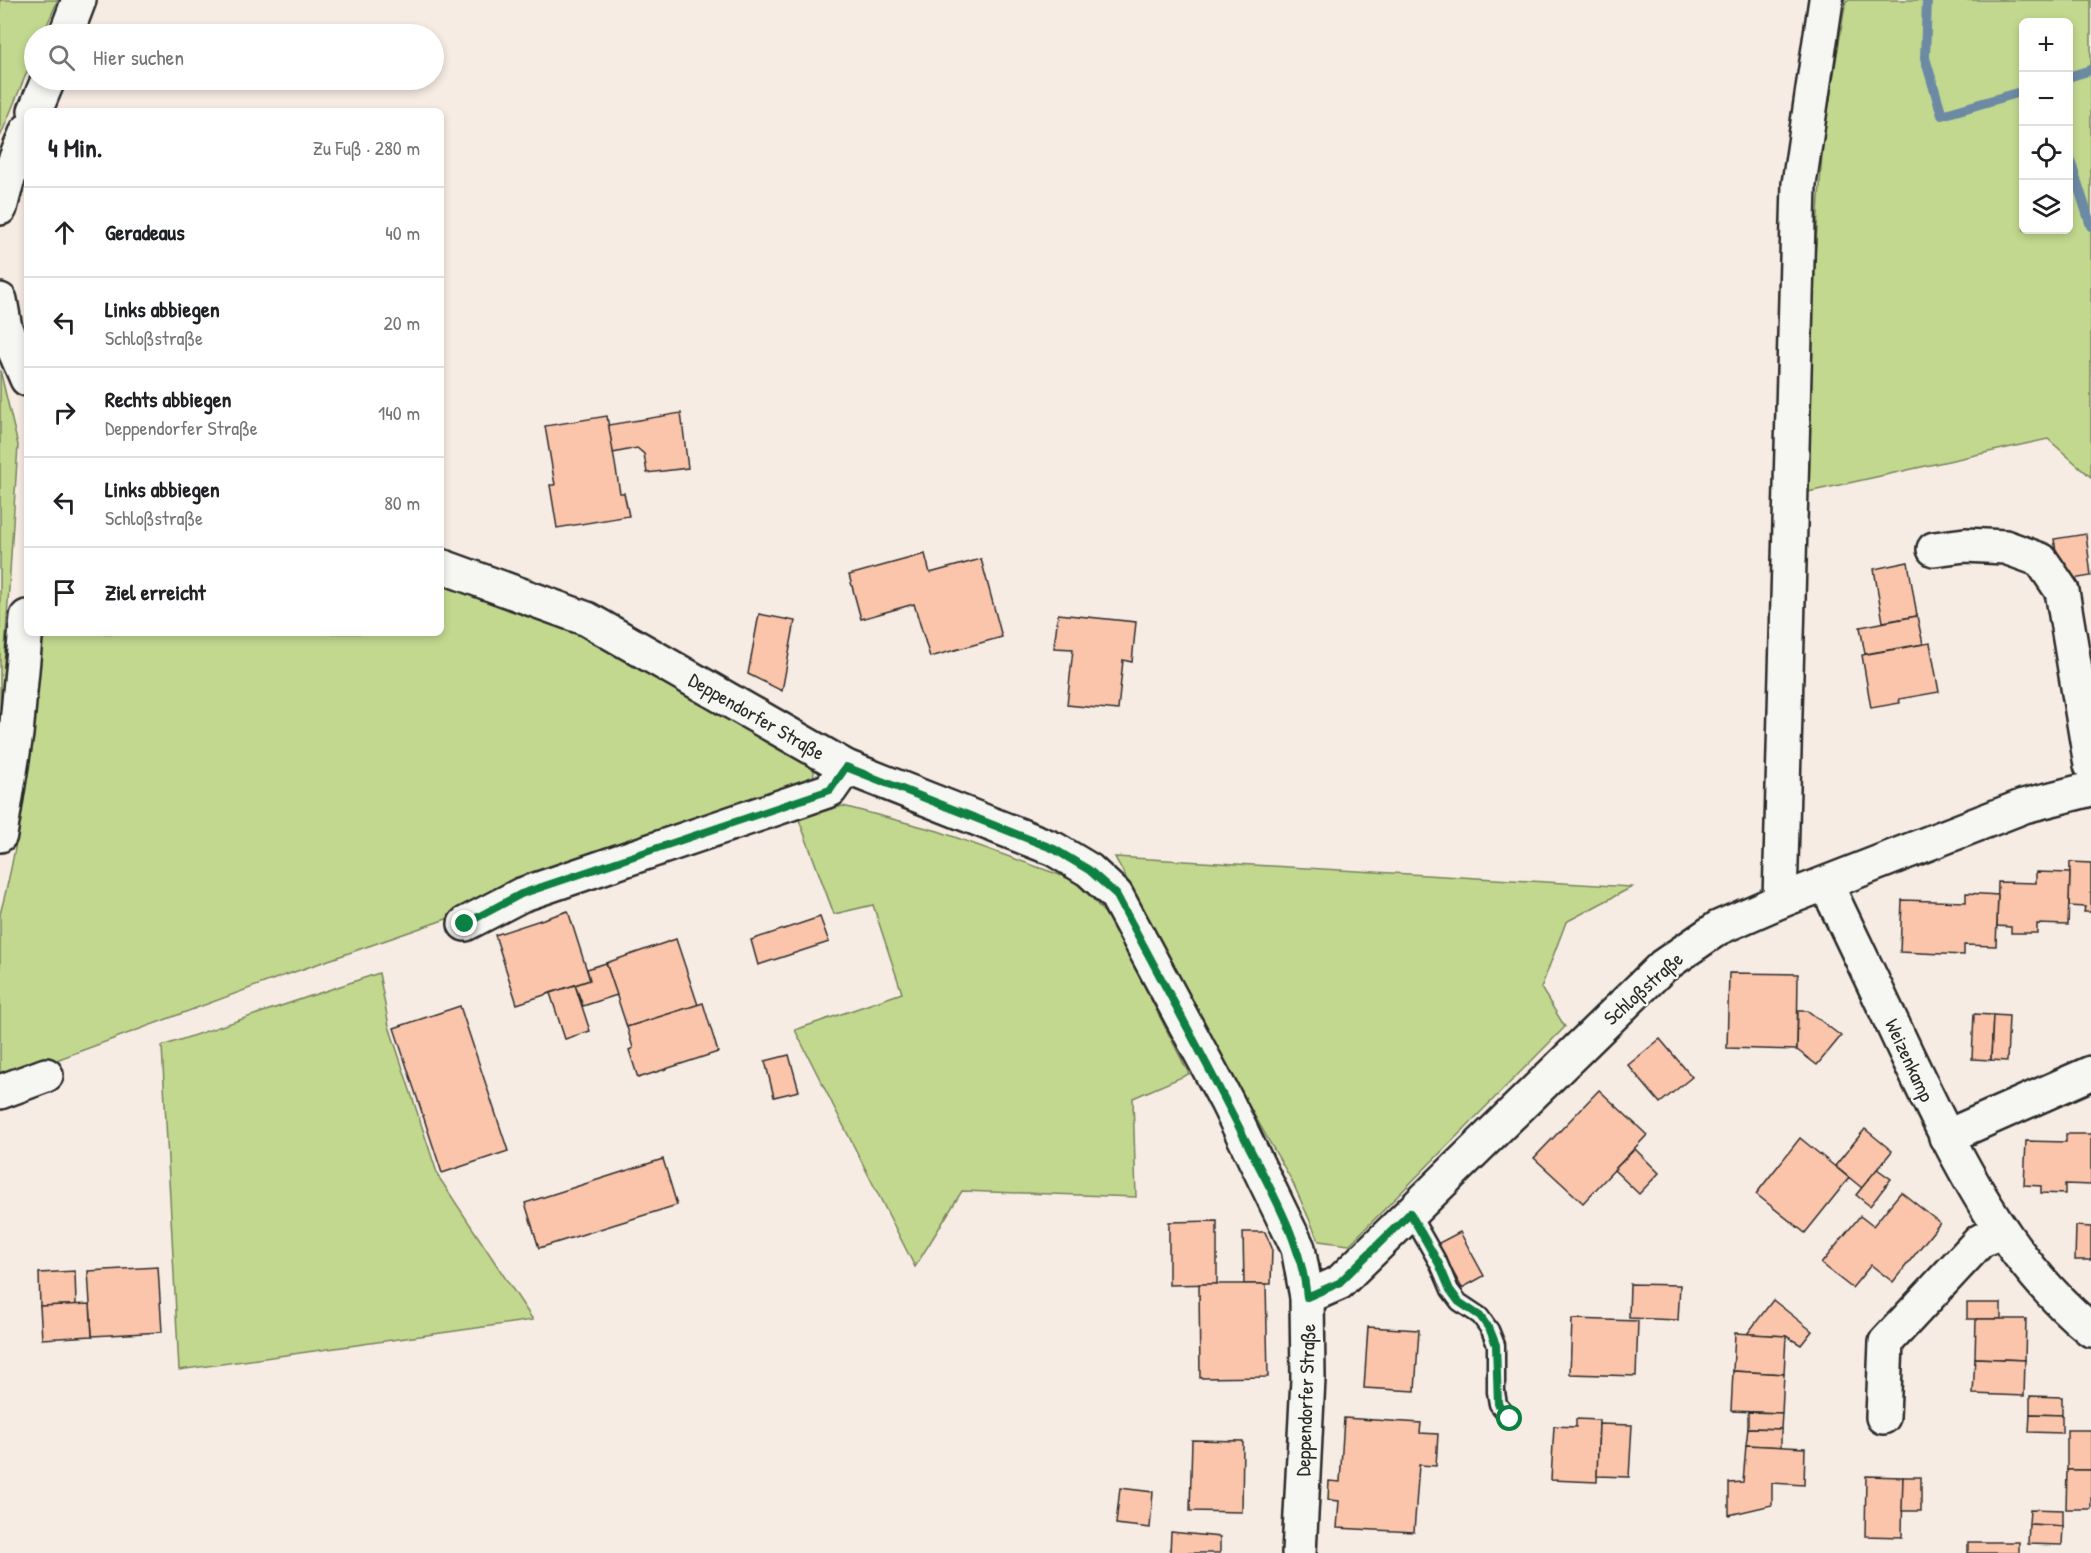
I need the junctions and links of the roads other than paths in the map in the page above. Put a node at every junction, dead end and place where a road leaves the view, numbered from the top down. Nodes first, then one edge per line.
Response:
1 (79, 0) edge
2 (1826, 0) edge
3 (70, 24) edge
4 (44, 90) edge
5 (36, 108) edge
6 (24, 138) edge
7 (0, 208) edge
8 (0, 300) edge
9 (24, 373) edge
10 (1934, 549) dead end
11 (444, 567) edge
12 (25, 636) edge
13 (2091, 765) edge
14 (846, 767) junction
15 (2091, 789) edge
16 (0, 835) edge
17 (1826, 884) junction
18 (1780, 901) junction
19 (465, 924) dead end
20 (2091, 1073) edge
21 (45, 1075) dead end
22 (0, 1092) edge
23 (1947, 1137) junction
24 (1410, 1213) junction
25 (2002, 1231) junction
26 (1307, 1297) junction
27 (2091, 1330) edge
28 (1883, 1417) dead end
29 (1510, 1419) dead end
30 (1299, 1553) edge

1 - 3 street
2 - 18 street
4 - 5 street
6 - 7 street
8 - 9 street
10 - 13 street
11 - 14 street, Deppendorfer Straße
12 - 16 street
14 - 19 street
14 - 26 street, Deppendorfer Straße
15 - 17 street, Schloßstraße
17 - 18 street, Schloßstraße
17 - 23 street, Weizenkamp
18 - 24 street, Schloßstraße
20 - 23 street
21 - 22 street
23 - 25 street, Weizenkamp
24 - 26 street, Schloßstraße
24 - 29 lane
25 - 27 street, Weizenkamp
25 - 28 street
26 - 30 street, Deppendorfer Straße

